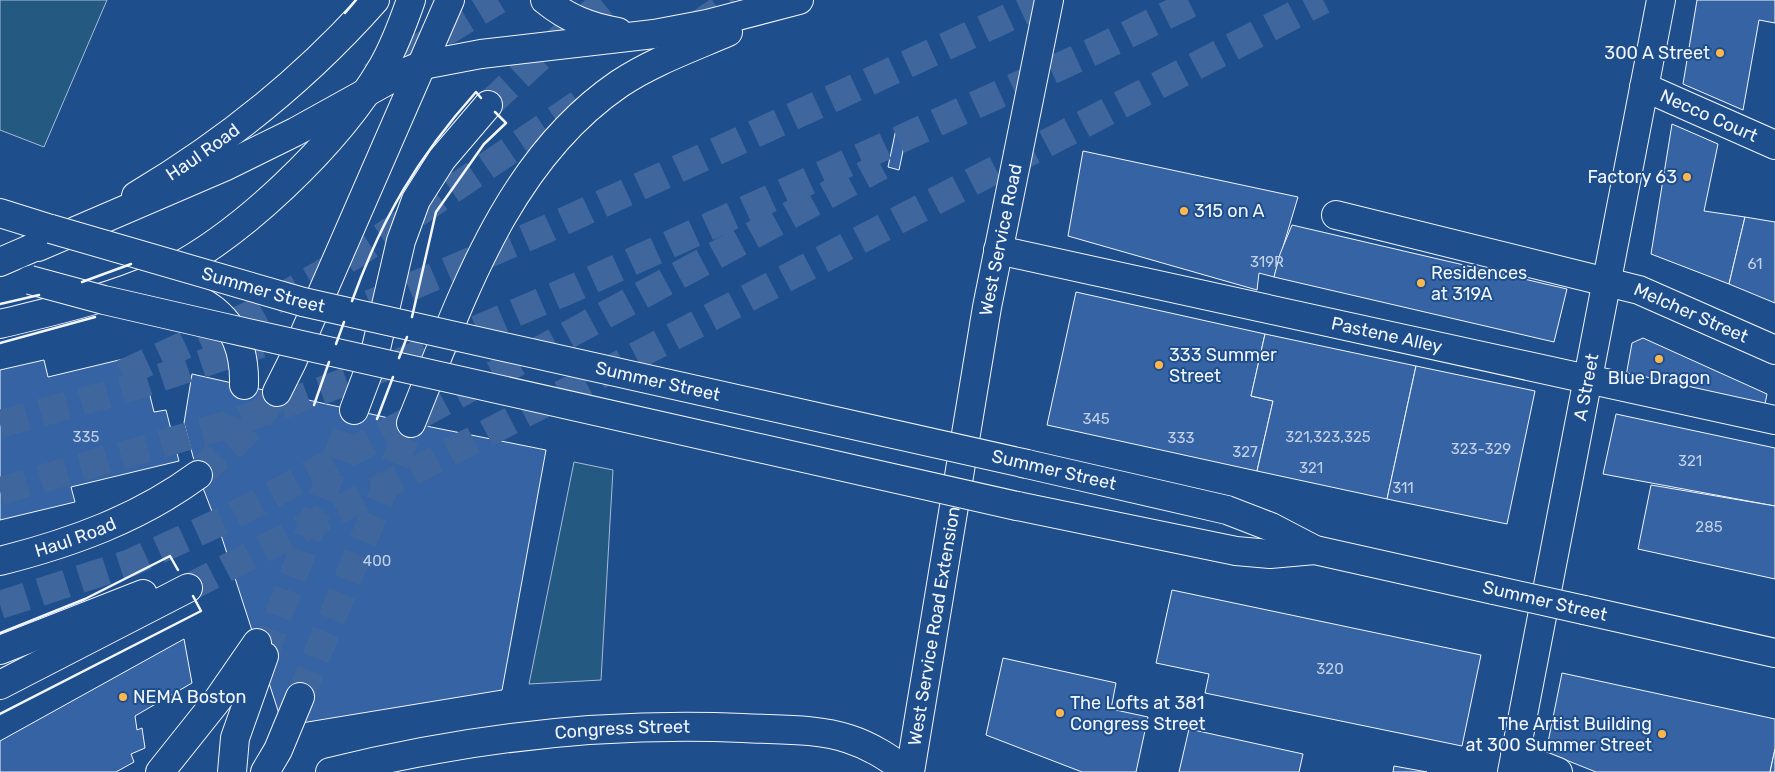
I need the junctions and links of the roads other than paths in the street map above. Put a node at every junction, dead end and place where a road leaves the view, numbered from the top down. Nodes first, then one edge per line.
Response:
1 (375, 0) edge
2 (411, 0) edge
3 (450, 0) edge
4 (545, 0) edge
5 (799, 0) edge
6 (814, 0) edge
7 (1049, 0) edge
8 (1661, 0) edge
9 (654, 34) junction
10 (422, 65) junction
11 (1644, 87) junction
12 (363, 95) junction
13 (488, 105) tunnel mouth
14 (1775, 145) edge
15 (0, 213) edge
16 (1336, 215) dead end
17 (38, 247) junction
18 (998, 250) junction
19 (0, 262) edge
20 (0, 271) edge
21 (1606, 281) junction
22 (112, 293) junction
23 (0, 324) edge
24 (1775, 350) edge
25 (1587, 380) junction
26 (244, 385) tunnel mouth
27 (277, 392) tunnel mouth
28 (354, 410) tunnel mouth
29 (1775, 420) edge
30 (411, 423) tunnel mouth
31 (198, 475) dead end
32 (960, 481) joint
33 (1315, 550) junction
34 (0, 560) edge
35 (0, 650) edge
36 (1775, 653) edge
37 (0, 685) edge
38 (300, 697) tunnel mouth
39 (1513, 763) edge
40 (160, 772) edge
41 (232, 772) edge
42 (266, 772) edge
43 (330, 772) edge
44 (909, 772) edge
45 (1558, 772) edge

1 - 17 main road, Haul Road
2 - 12 main road
3 - 10 main road
4 - 9 main road
5 - 9 main road
6 - 30 main road
7 - 18 main road, West Service Road
8 - 11 main road, A Street
9 - 10 main road
10 - 12 main road
10 - 27 main road
11 - 14 main road, Necco Court
11 - 21 main road, A Street
12 - 17 main road
12 - 22 main road
13 - 28 main road
15 - 33 main road, Summer Street, bridge
16 - 21 main road, Melcher Street
17 - 19 main road, Haul Road
18 - 25 main road, Pastene Alley
18 - 32 main road, West Service Road
20 - 33 main road, Summer Street, bridge
21 - 24 main road, Melcher Street
21 - 25 main road, A Street
22 - 23 main road
22 - 26 main road
25 - 29 main road, Pastene Alley
25 - 39 main road, A Street
31 - 34 main road, Haul Road
32 - 44 main road, West Service Road Extension
33 - 36 main road, Summer Street, bridge
35 - 37 main road
38 - 42 main road
39 - 45 main road
40 - 41 main road
43 - 44 main road, Congress Street

